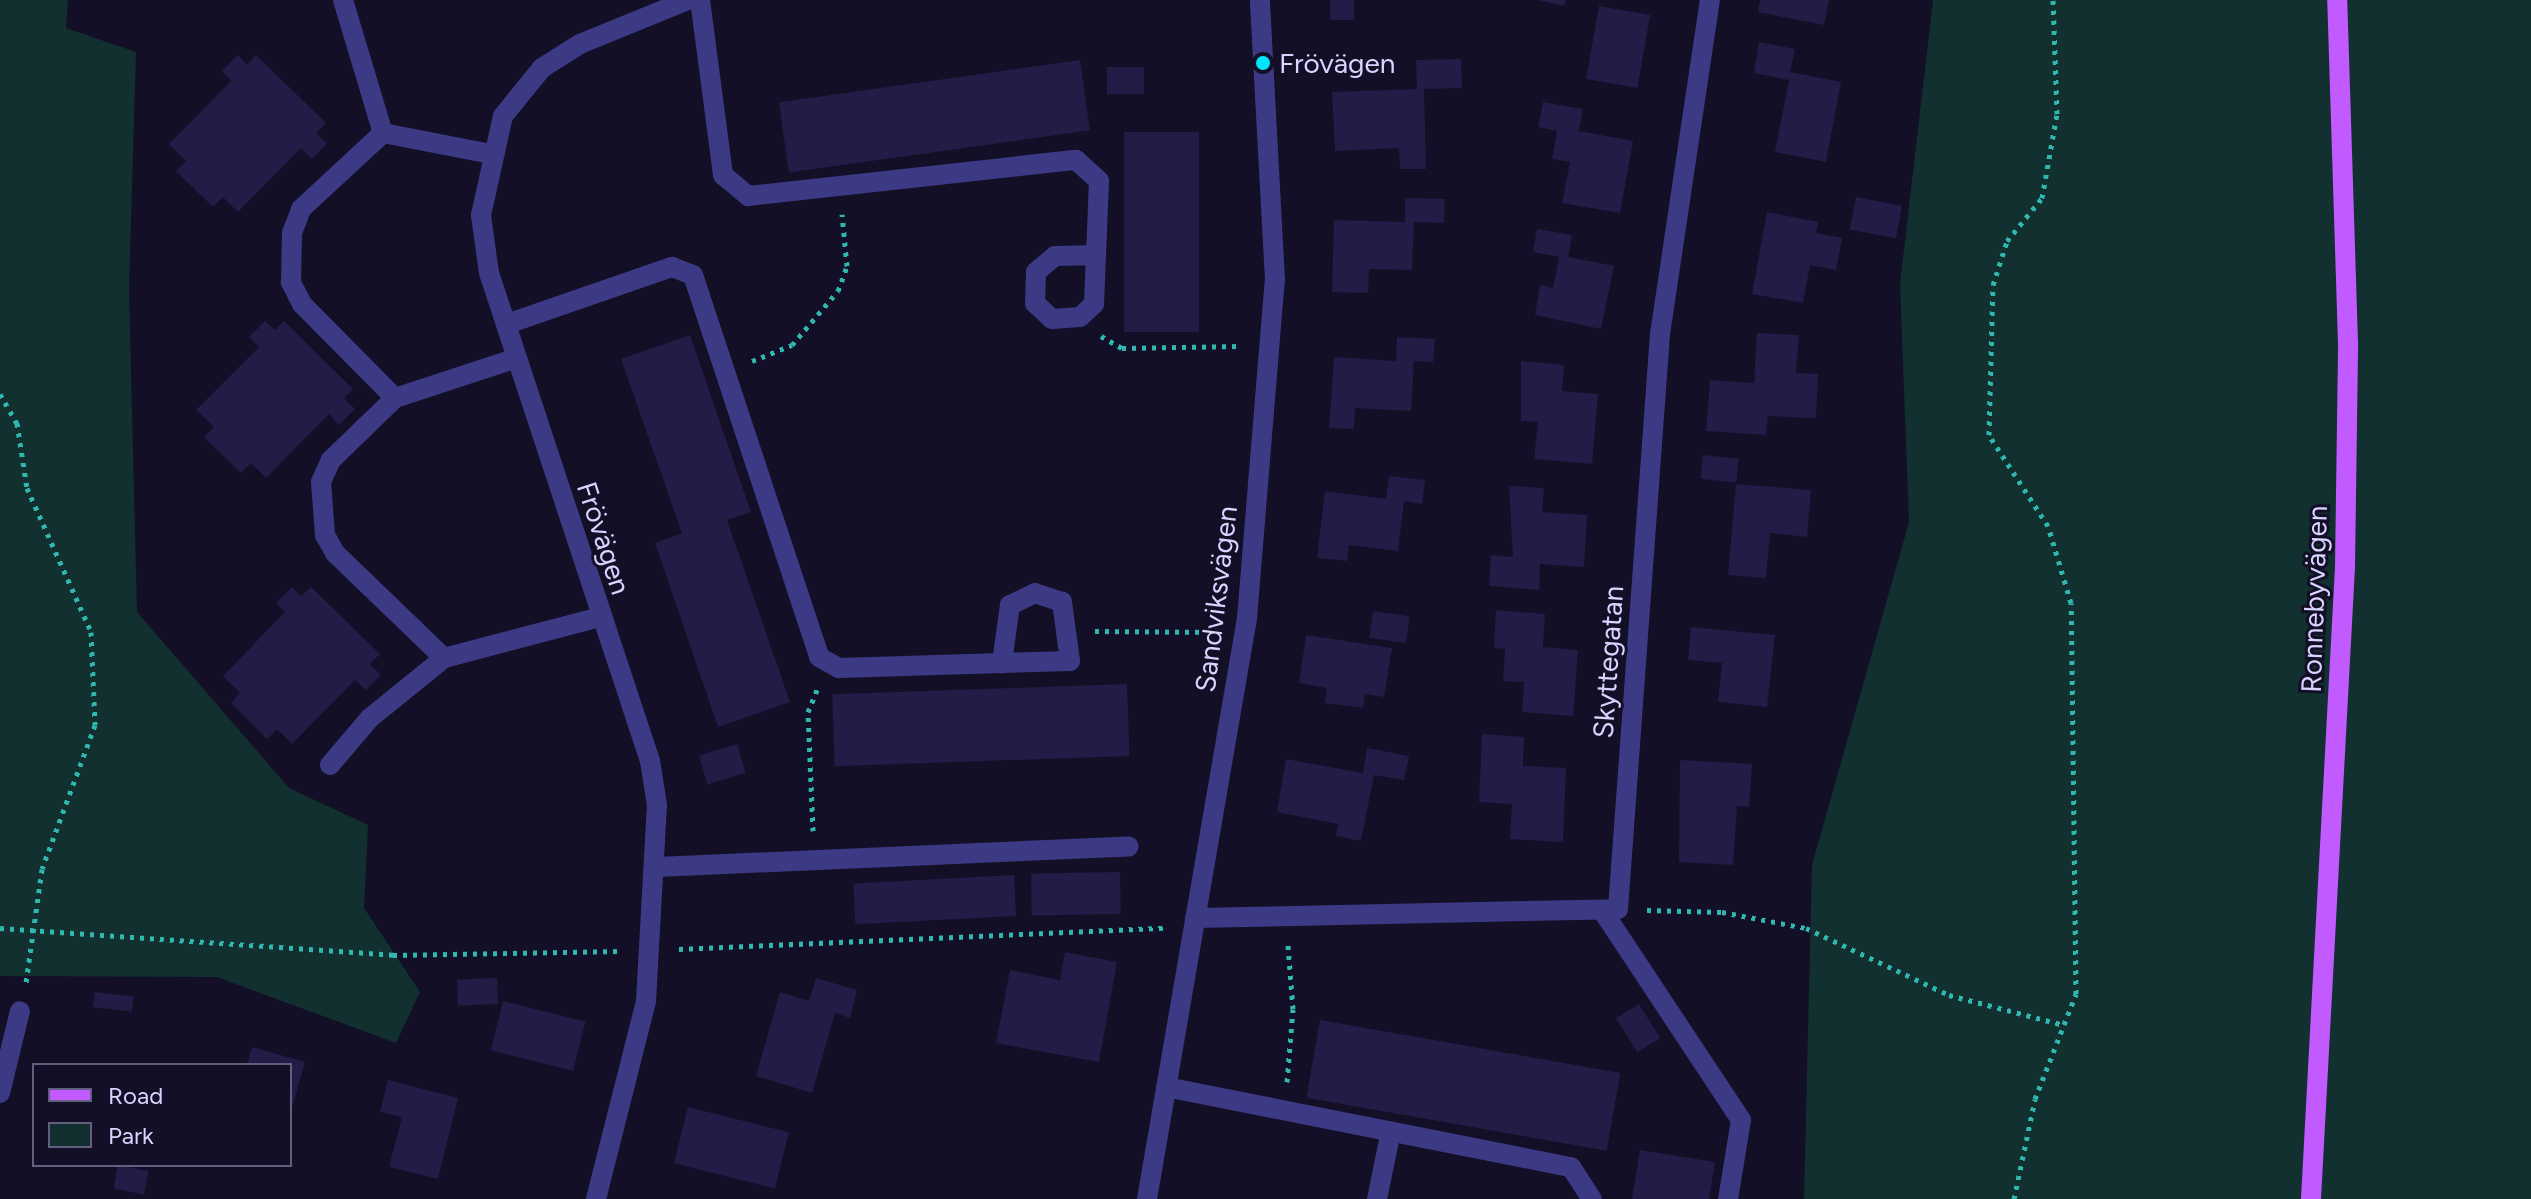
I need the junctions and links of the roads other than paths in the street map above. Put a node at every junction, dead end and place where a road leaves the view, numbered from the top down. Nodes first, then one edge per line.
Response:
1 (343, 0) edge
2 (700, 0) edge
3 (1260, 0) edge
4 (1710, 0) edge
5 (2337, 0) edge
6 (678, 2) edge
7 (383, 133) junction
8 (491, 154) junction
9 (1096, 255) junction
10 (507, 324) junction
11 (517, 358) junction
12 (395, 398) junction
13 (600, 617) junction
14 (444, 658) junction
15 (1002, 663) junction
16 (330, 765) dead end
17 (1129, 846) dead end
18 (657, 867) junction
19 (1610, 910) junction
20 (1195, 922) junction
21 (20, 1011) road end
22 (1166, 1087) junction
23 (0, 1093) edge
24 (1391, 1131) junction
25 (596, 1199) edge
26 (1147, 1199) edge
27 (1377, 1199) edge
28 (1592, 1199) edge
29 (1728, 1199) edge
30 (2311, 1199) edge

1 - 7 street
2 - 9 street
3 - 20 street, Sandviksvägen
4 - 19 street, Skyttegatan
5 - 30 main road, Ronnebyvägen
6 - 8 street, Frövägen
7 - 8 street
7 - 12 street
8 - 10 street, Frövägen
9 - 9 street
10 - 11 street, Frövägen
10 - 15 street
11 - 12 street
11 - 13 street, Frövägen
12 - 14 street
13 - 14 street
13 - 18 street, Frövägen
14 - 16 street
15 - 15 street
17 - 18 street
18 - 25 street, Frövägen
19 - 20 street
19 - 29 street
20 - 22 street, Sandviksvägen
21 - 23 street
22 - 24 street
22 - 26 street, Sandviksvägen
24 - 27 street
24 - 28 street

